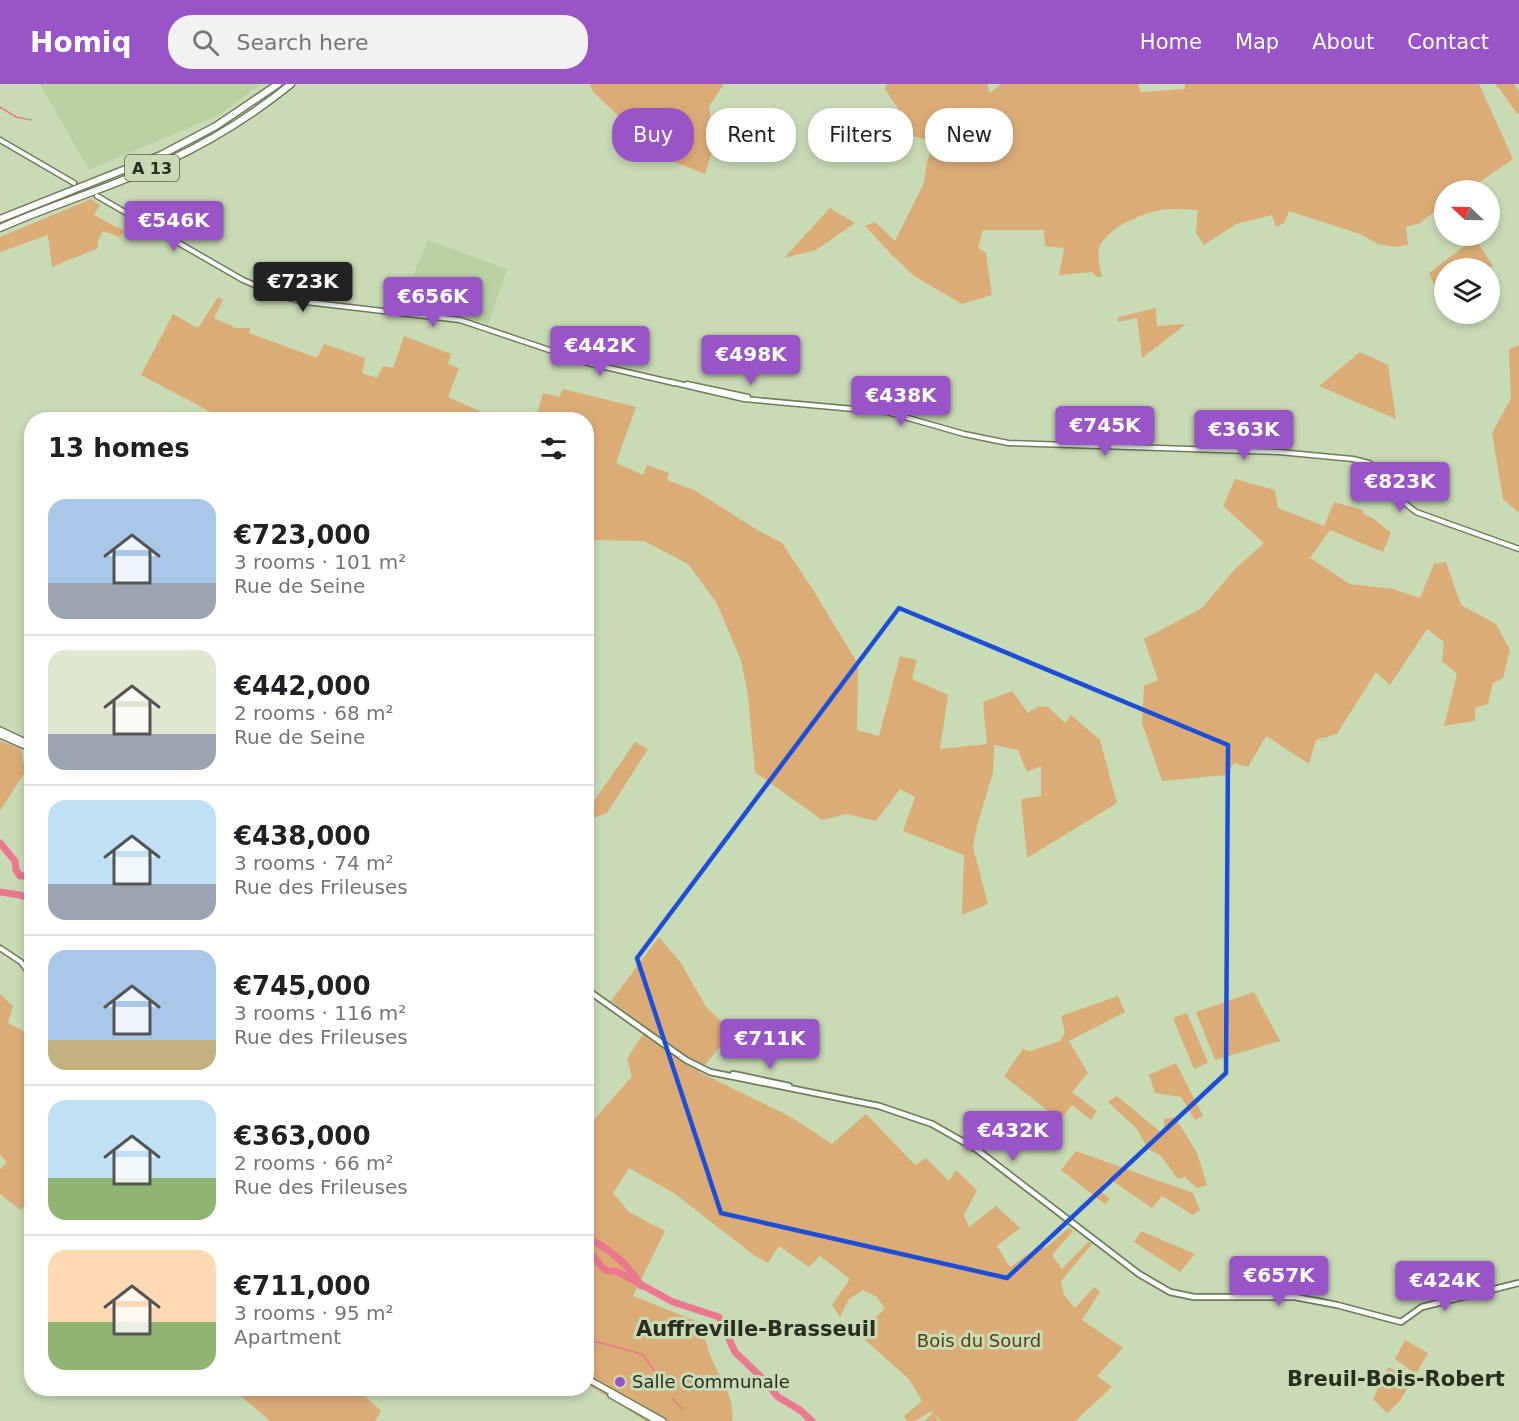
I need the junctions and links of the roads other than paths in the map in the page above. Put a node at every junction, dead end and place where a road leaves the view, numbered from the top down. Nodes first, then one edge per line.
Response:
1 (278, 84) edge
2 (291, 84) edge
3 (0, 140) edge
4 (74, 183) tunnel mouth
5 (97, 196) tunnel mouth
6 (0, 219) edge
7 (0, 228) edge
8 (1519, 549) edge
9 (0, 730) edge
10 (0, 735) edge
11 (24, 741) edge
12 (24, 746) edge
13 (0, 948) edge
14 (24, 966) edge
15 (594, 995) edge
16 (1519, 1283) edge
17 (594, 1383) edge
18 (597, 1385) junction
19 (656, 1421) edge
20 (663, 1421) edge

1 - 6 highway, A 13
2 - 7 highway, A 13
3 - 4 street
5 - 8 street
9 - 11 main road
10 - 12 main road
13 - 14 street
15 - 16 main road
17 - 18 main road
18 - 19 main road
18 - 20 main road

